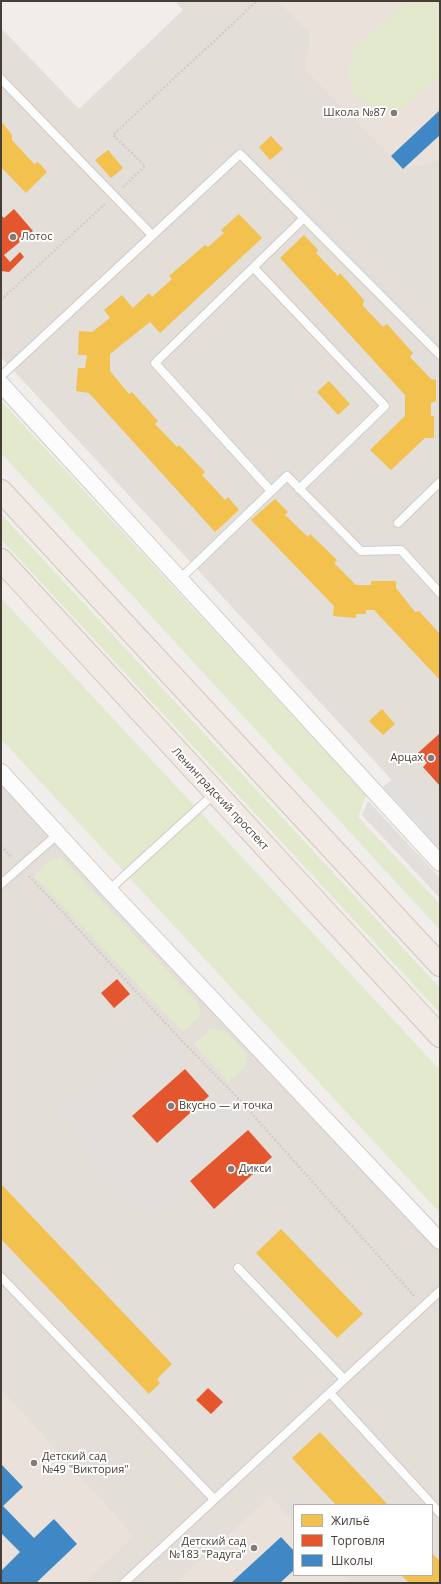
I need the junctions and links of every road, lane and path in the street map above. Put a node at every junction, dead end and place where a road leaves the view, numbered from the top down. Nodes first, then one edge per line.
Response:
1 (257, 1) edge
2 (1, 79) edge
3 (114, 196) junction
4 (304, 219) junction
5 (152, 235) junction
6 (254, 268) junction
7 (1, 300) edge
8 (440, 355) edge
9 (1, 376) edge
10 (1, 384) edge
11 (440, 482) edge
12 (299, 489) junction
13 (1, 491) edge
14 (271, 491) junction
15 (398, 523) dead end
16 (1, 560) edge
17 (180, 579) junction
18 (440, 592) edge
19 (1, 772) edge
20 (215, 793) junction
21 (58, 834) junction
22 (1, 846) edge
23 (440, 863) edge
24 (21, 867) junction
25 (1, 884) edge
26 (108, 890) junction
27 (440, 965) edge
28 (440, 1036) edge
29 (440, 1241) edge
30 (238, 1268) dead end
31 (1, 1277) edge
32 (440, 1290) edge
33 (423, 1306) junction
34 (344, 1379) junction
35 (330, 1393) junction
36 (214, 1499) junction
37 (432, 1504) edge
38 (433, 1505) edge
39 (440, 1513) edge
40 (124, 1583) edge

1 - 3 path
2 - 3 lane
3 - 5 lane
3 - 7 path
4 - 5 lane
4 - 6 lane
4 - 8 lane
5 - 9 lane
6 - 12 lane
6 - 14 lane
10 - 17 street
11 - 15 lane
12 - 14 lane
12 - 18 lane
13 - 27 main road
14 - 17 lane
16 - 20 main road, Ленинградский проспект
17 - 23 street
19 - 21 street
20 - 26 lane
20 - 28 main road, Ленинградский проспект
21 - 24 lane
21 - 26 street
22 - 24 path
24 - 25 lane
24 - 33 path
26 - 29 street
30 - 34 lane
31 - 36 lane
32 - 33 lane
33 - 34 lane
34 - 35 lane
35 - 36 lane
35 - 37 lane
36 - 40 lane
38 - 39 lane

